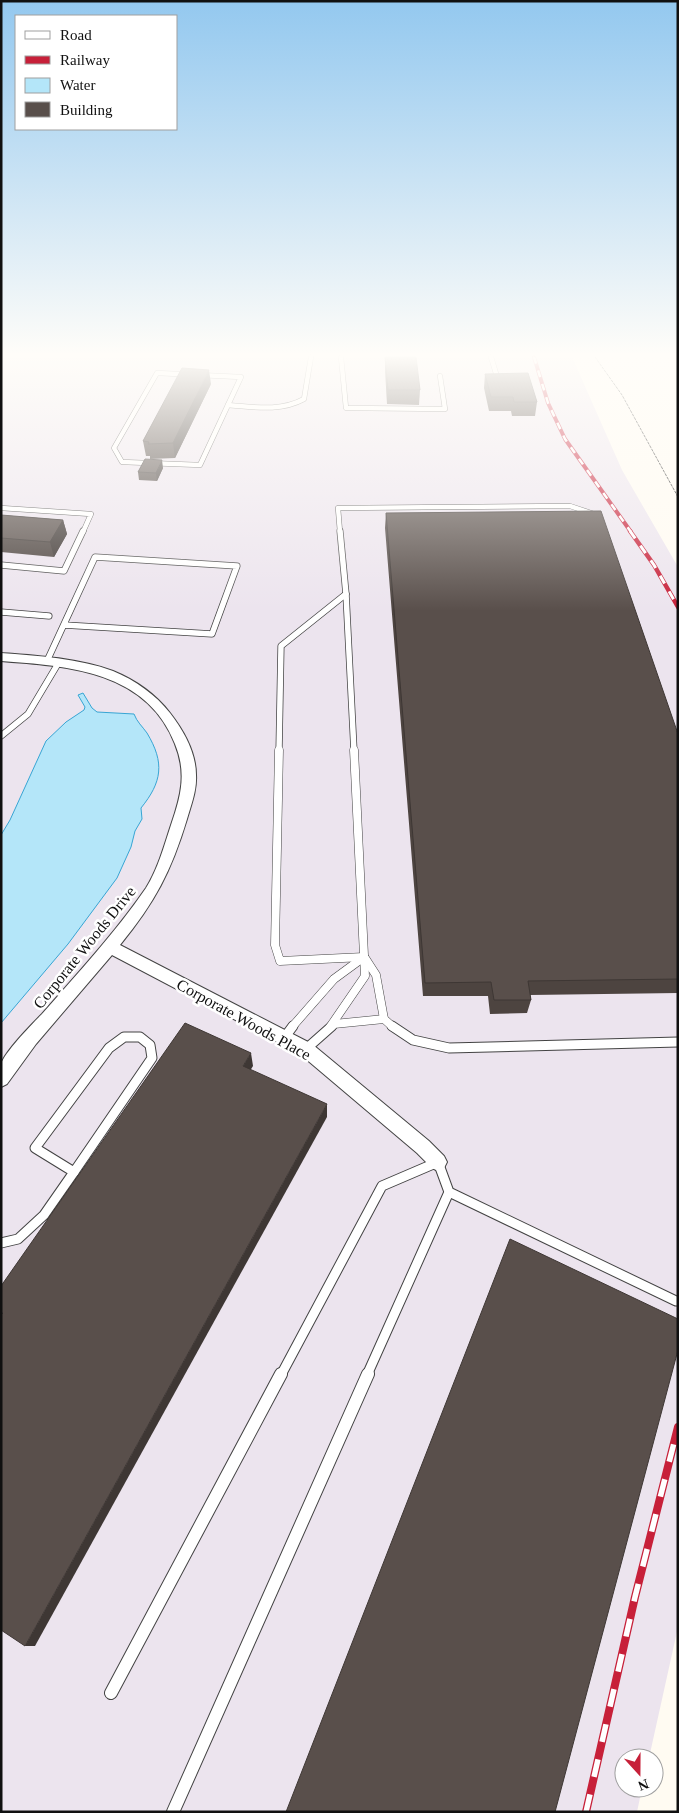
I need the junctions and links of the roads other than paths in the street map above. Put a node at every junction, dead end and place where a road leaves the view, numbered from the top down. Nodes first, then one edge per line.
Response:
1 (118, 442) edge
2 (211, 442) edge
3 (1, 508) edge
4 (597, 515) edge
5 (1, 566) edge
6 (346, 594) junction
7 (1, 612) edge
8 (49, 616) dead end
9 (64, 625) junction
10 (1, 656) edge
11 (53, 662) junction
12 (1, 736) edge
13 (110, 947) junction
14 (364, 957) junction
15 (384, 1019) junction
16 (334, 1024) junction
17 (284, 1038) junction
18 (678, 1042) edge
19 (306, 1049) junction
20 (1, 1079) edge
21 (438, 1162) junction
22 (74, 1172) junction
23 (449, 1192) junction
24 (1, 1242) edge
25 (676, 1301) dead end
26 (111, 1694) dead end
27 (173, 1812) edge

1 - 2 lane
3 - 5 lane
4 - 6 lane
6 - 14 lane
6 - 14 lane
7 - 8 lane
9 - 9 lane
9 - 11 lane
10 - 11 street, Corporate Woods Drive
11 - 12 lane
11 - 13 street, Corporate Woods Drive
13 - 17 street, Corporate Woods Place
13 - 20 street, Corporate Woods Drive
14 - 15 lane
14 - 16 lane
14 - 17 lane
15 - 16 lane
15 - 18 lane
16 - 19 lane
17 - 19 street, Corporate Woods Place
19 - 21 street, Corporate Woods Place
21 - 23 lane
21 - 26 lane
22 - 22 lane
22 - 24 lane
23 - 25 lane
23 - 27 lane

